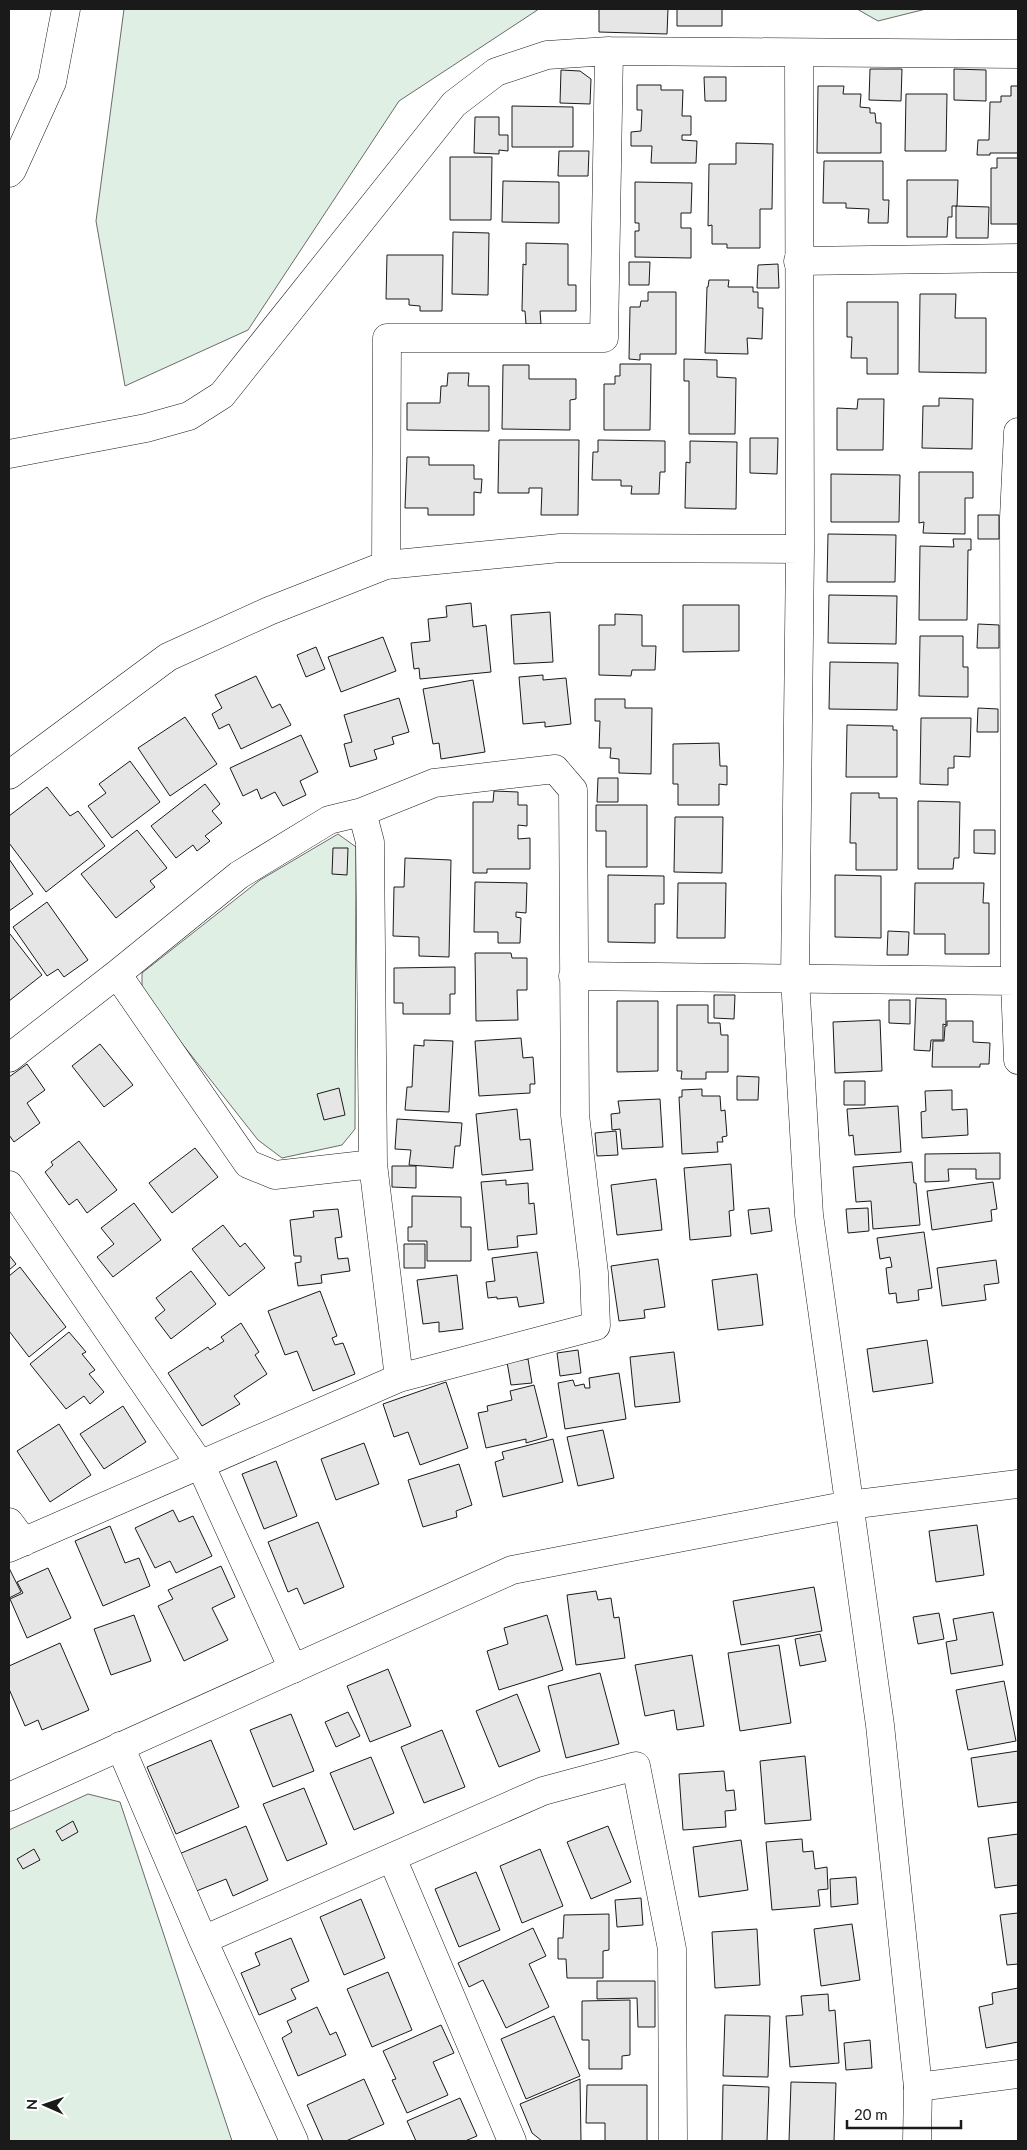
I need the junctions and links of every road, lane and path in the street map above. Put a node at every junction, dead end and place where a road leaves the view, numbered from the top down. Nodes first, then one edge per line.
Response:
1 (66, 9) edge
2 (609, 51) junction
3 (799, 53) junction
4 (1018, 54) edge
5 (9, 173) edge
6 (1018, 258) edge
7 (798, 261) junction
8 (1018, 432) edge
9 (9, 454) edge
10 (1016, 518) edge
11 (800, 549) junction
12 (386, 565) junction
13 (9, 775) edge
14 (362, 812) junction
15 (117, 974) junction
16 (573, 976) junction
17 (795, 979) junction
18 (1015, 981) junction
19 (9, 1058) edge
20 (1018, 1060) edge
21 (373, 1164) junction
22 (9, 1185) edge
23 (399, 1378) junction
24 (201, 1466) junction
25 (1018, 1484) edge
26 (849, 1505) junction
27 (14, 1537) edge
28 (293, 1669) junction
29 (120, 1746) junction
30 (9, 1797) edge
31 (392, 1858) junction
32 (203, 1940) junction
33 (1018, 2074) edge
34 (918, 2087) junction
35 (294, 2141) edge
36 (512, 2141) edge
37 (673, 2141) edge
38 (917, 2141) edge

1 - 5 street
2 - 3 street
2 - 9 street
2 - 12 street
3 - 4 street
3 - 7 street
6 - 7 street
7 - 11 street
8 - 10 street
10 - 18 street
11 - 12 street
11 - 17 street
12 - 13 street
14 - 15 street
14 - 16 street
14 - 21 street
15 - 19 street
15 - 21 street
16 - 17 street
16 - 23 street
17 - 18 street
17 - 26 street
18 - 20 street
21 - 23 street
22 - 24 street
23 - 24 street
24 - 27 street
24 - 28 street
25 - 26 street
26 - 28 street
26 - 34 street
28 - 29 street
29 - 30 street
29 - 32 street
31 - 32 street
31 - 36 street
31 - 37 street
32 - 35 street
33 - 34 street
34 - 38 street

